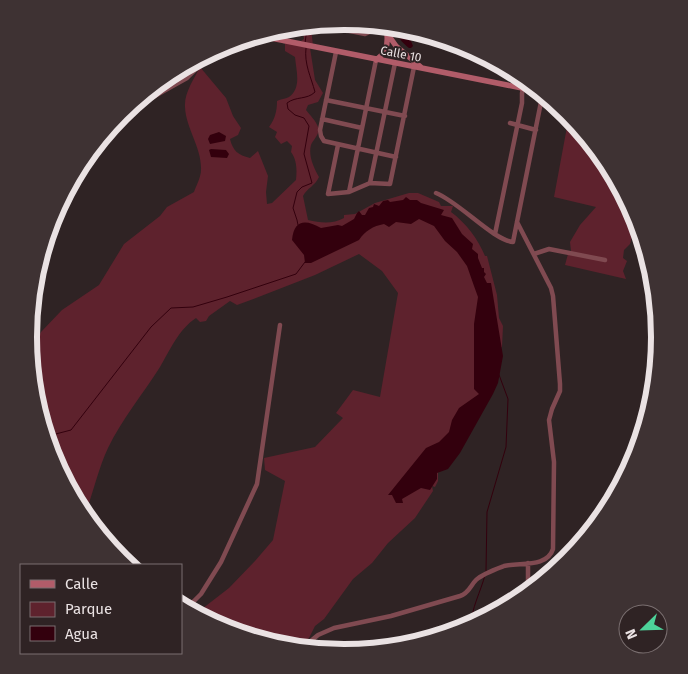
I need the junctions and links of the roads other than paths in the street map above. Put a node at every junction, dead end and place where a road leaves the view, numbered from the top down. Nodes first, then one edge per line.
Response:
1 (345, 30) edge
2 (370, 32) edge
3 (386, 33) edge
4 (387, 33) edge
5 (286, 36) edge
6 (272, 38) edge
7 (284, 41) junction
8 (336, 52) junction
9 (376, 60) junction
10 (395, 63) junction
11 (198, 67) edge
12 (414, 67) junction
13 (424, 69) junction
14 (522, 87) edge
15 (524, 88) edge
16 (151, 98) edge
17 (326, 100) junction
18 (541, 102) edge
19 (366, 108) junction
20 (385, 112) junction
21 (405, 116) junction
22 (322, 119) junction
23 (510, 123) dead end
24 (518, 125) junction
25 (362, 128) junction
26 (536, 130) junction
27 (338, 145) junction
28 (358, 149) junction
29 (376, 152) junction
30 (396, 156) junction
31 (370, 183) junction
32 (349, 192) junction
33 (436, 194) dead end
34 (517, 222) junction
35 (496, 234) junction
36 (534, 254) junction
37 (605, 260) dead end
38 (280, 325) dead end
39 (528, 563) junction
40 (528, 583) edge
41 (191, 604) edge
42 (310, 642) edge

1 - 2 street
3 - 9 main road
4 - 13 main road
5 - 7 street
6 - 7 main road, Calle 10
7 - 8 main road, Calle 10
8 - 9 main road, Calle 10
8 - 17 street
9 - 10 main road, Calle 10
9 - 19 street
10 - 12 main road, Calle 10
10 - 20 street
11 - 16 street
12 - 13 main road, Calle 10
12 - 21 street
13 - 14 main road, Calle 10
15 - 24 street
17 - 19 street
17 - 22 street
18 - 26 street
19 - 20 street
19 - 25 street
20 - 21 street
20 - 29 street
21 - 30 street
22 - 25 street
22 - 27 street
23 - 24 street
24 - 26 street
24 - 35 street
25 - 28 street
26 - 34 street
27 - 28 street
27 - 32 street
28 - 29 street
28 - 32 street
29 - 30 street
29 - 31 street
30 - 31 street
31 - 32 street
33 - 35 street
34 - 35 street
34 - 36 street
36 - 37 street
36 - 39 street
38 - 41 street
39 - 40 street
39 - 42 street

